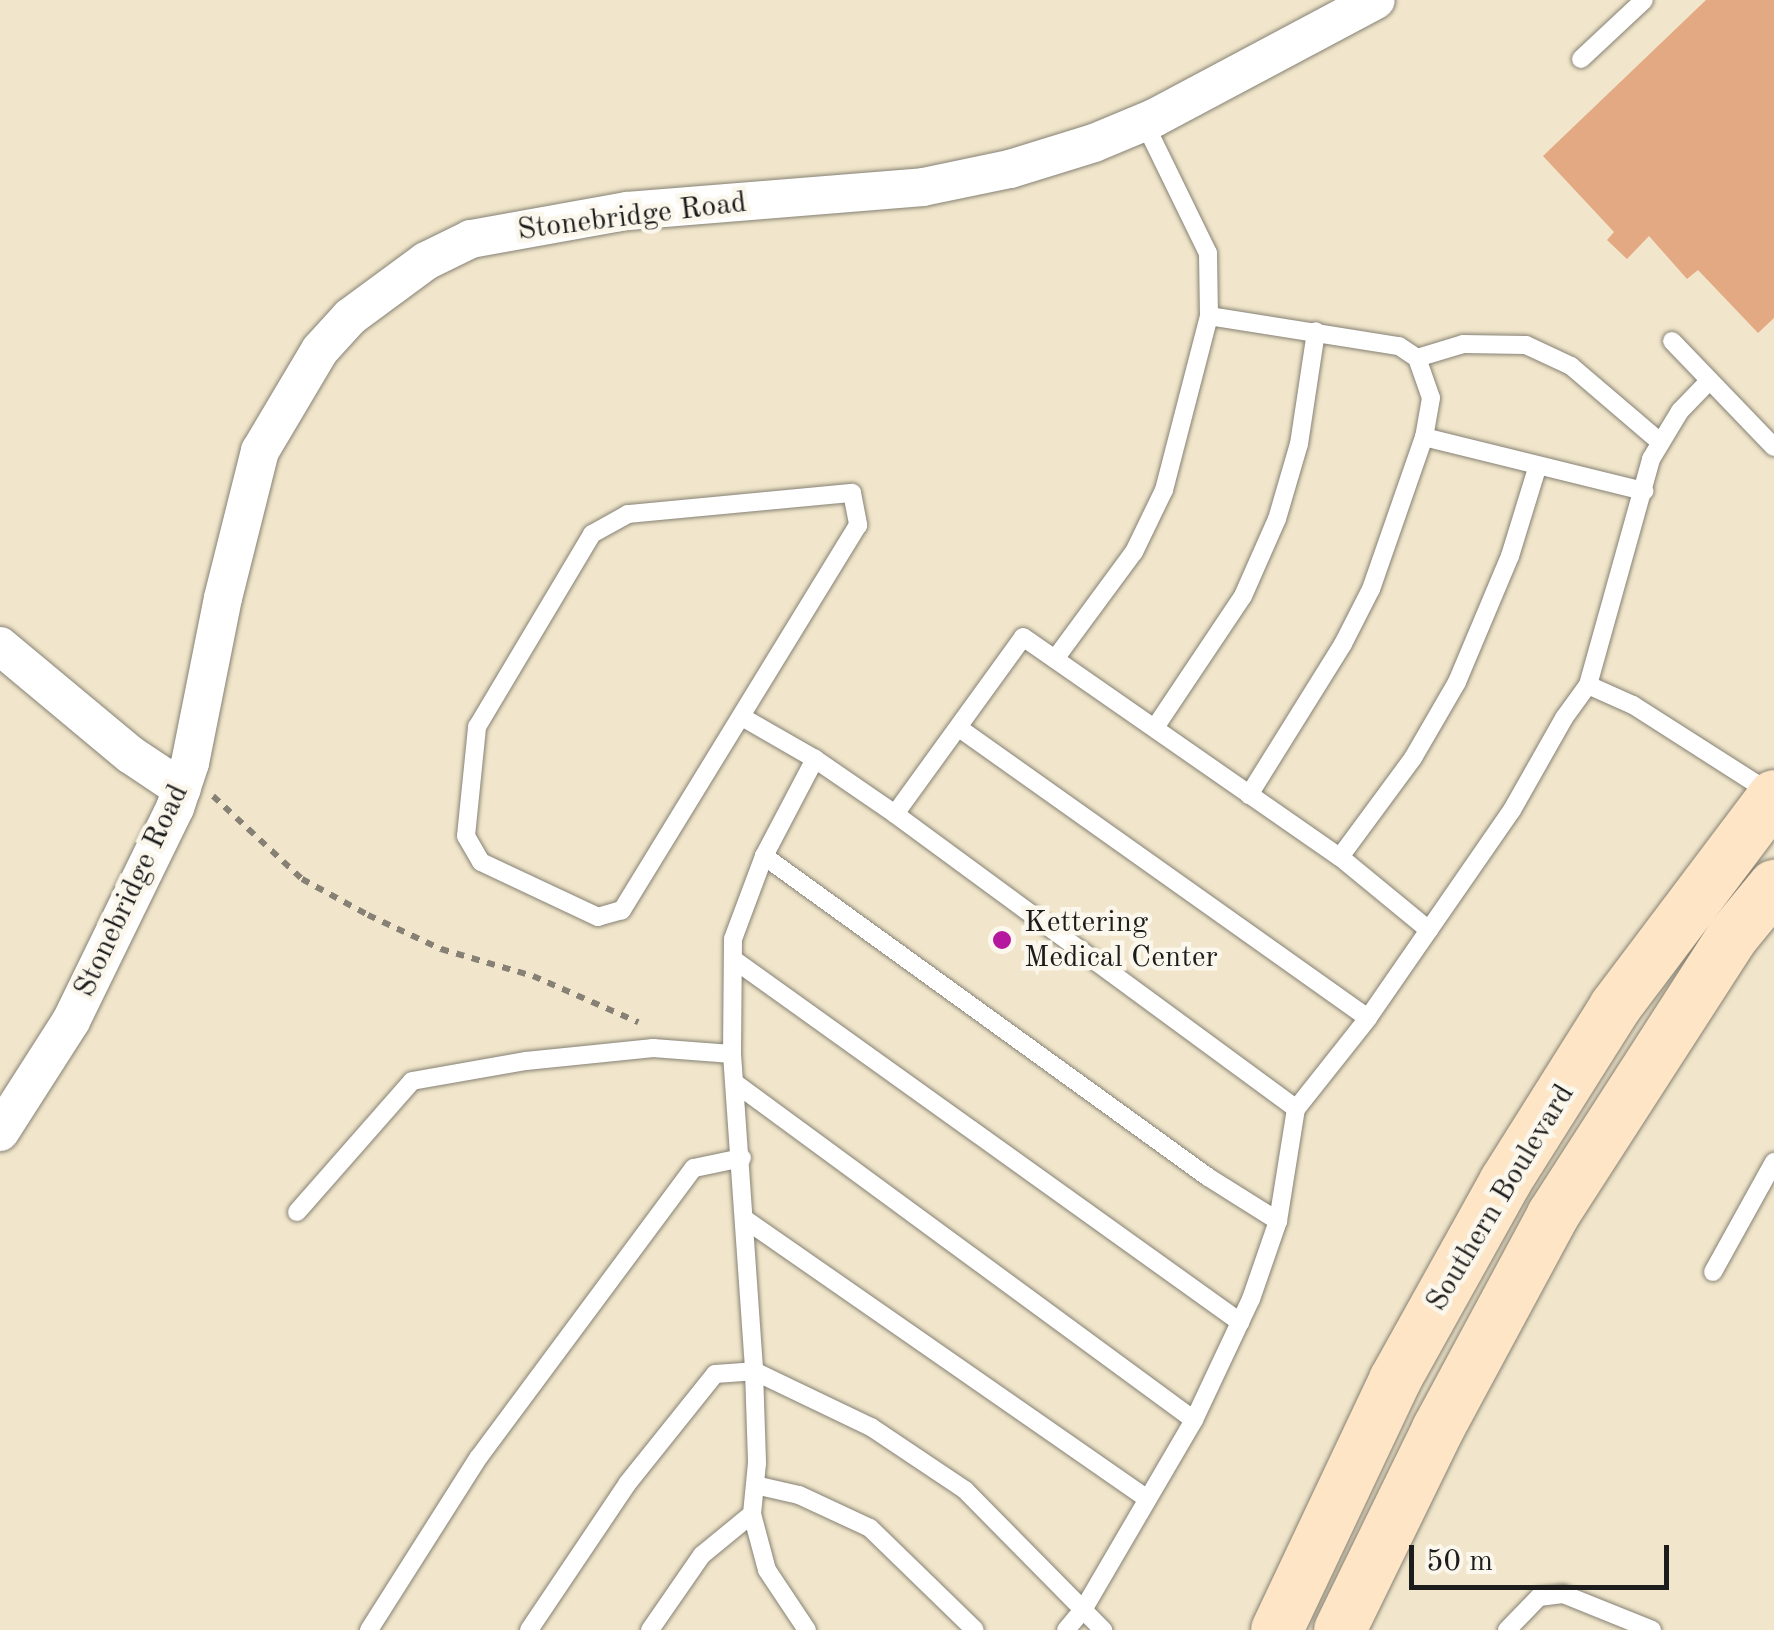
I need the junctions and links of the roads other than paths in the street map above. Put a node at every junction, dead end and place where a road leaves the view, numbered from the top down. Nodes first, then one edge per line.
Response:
1 (1376, 0) edge
2 (1644, 0) edge
3 (1581, 59) dead end
4 (1144, 122) junction
5 (1209, 316) junction
6 (1316, 331) junction
7 (1672, 341) dead end
8 (1417, 358) junction
9 (1708, 382) junction
10 (1424, 436) junction
11 (1661, 443) junction
12 (1774, 447) edge
13 (1537, 468) junction
14 (1644, 492) junction
15 (0, 646) edge
16 (1055, 659) junction
17 (1588, 686) junction
18 (742, 717) junction
19 (1156, 726) junction
20 (959, 728) junction
21 (814, 759) junction
22 (182, 789) junction
23 (1249, 795) junction
24 (1774, 795) edge
25 (895, 814) junction
26 (764, 856) junction
27 (1340, 857) junction
28 (1774, 886) edge
29 (1429, 930) junction
30 (733, 959) junction
31 (1368, 1018) junction
32 (732, 1054) junction
33 (735, 1083) junction
34 (1296, 1109) junction
35 (0, 1132) edge
36 (742, 1158) junction
37 (1774, 1162) edge
38 (297, 1212) dead end
39 (746, 1220) junction
40 (1278, 1221) junction
41 (1713, 1272) dead end
42 (1240, 1322) junction
43 (754, 1370) junction
44 (1194, 1420) junction
45 (755, 1485) junction
46 (1146, 1498) junction
47 (752, 1514) junction
48 (1083, 1610) junction
49 (369, 1630) edge
50 (529, 1630) edge
51 (650, 1630) edge
52 (807, 1630) edge
53 (975, 1630) edge
54 (1066, 1630) edge
55 (1102, 1630) edge
56 (1278, 1630) edge
57 (1340, 1630) edge
58 (1507, 1630) edge
59 (1652, 1630) edge

1 - 4 street, Stonebridge Road
2 - 3 lane
4 - 5 lane
4 - 22 street, Stonebridge Road
5 - 6 lane
5 - 16 lane
6 - 8 lane
6 - 19 lane
7 - 9 lane
8 - 10 lane
8 - 11 lane
9 - 11 lane
9 - 12 lane
10 - 13 lane
10 - 23 lane
11 - 14 lane
13 - 14 lane
13 - 27 lane
14 - 17 lane
15 - 22 street
16 - 19 lane
16 - 20 lane
17 - 24 lane
17 - 29 lane
18 - 18 lane
18 - 21 lane
19 - 23 lane
20 - 25 lane
20 - 31 lane
21 - 25 lane
21 - 26 lane
22 - 35 street, Stonebridge Road
23 - 27 lane
24 - 56 street, Southern Boulevard
25 - 34 lane
26 - 30 lane
26 - 40 lane
27 - 29 lane
28 - 57 street, Southern Boulevard
29 - 31 lane
30 - 32 lane
30 - 42 lane
31 - 34 lane
32 - 33 lane
32 - 38 lane
33 - 36 lane
33 - 44 lane
34 - 40 lane
36 - 39 lane
36 - 49 lane
37 - 41 lane
39 - 43 lane
39 - 46 lane
40 - 42 lane
42 - 44 lane
43 - 45 lane
43 - 48 lane
43 - 50 lane
44 - 46 lane
45 - 47 lane
45 - 53 lane
46 - 48 lane
47 - 51 lane
47 - 52 lane
48 - 54 lane
48 - 55 lane
58 - 59 lane

